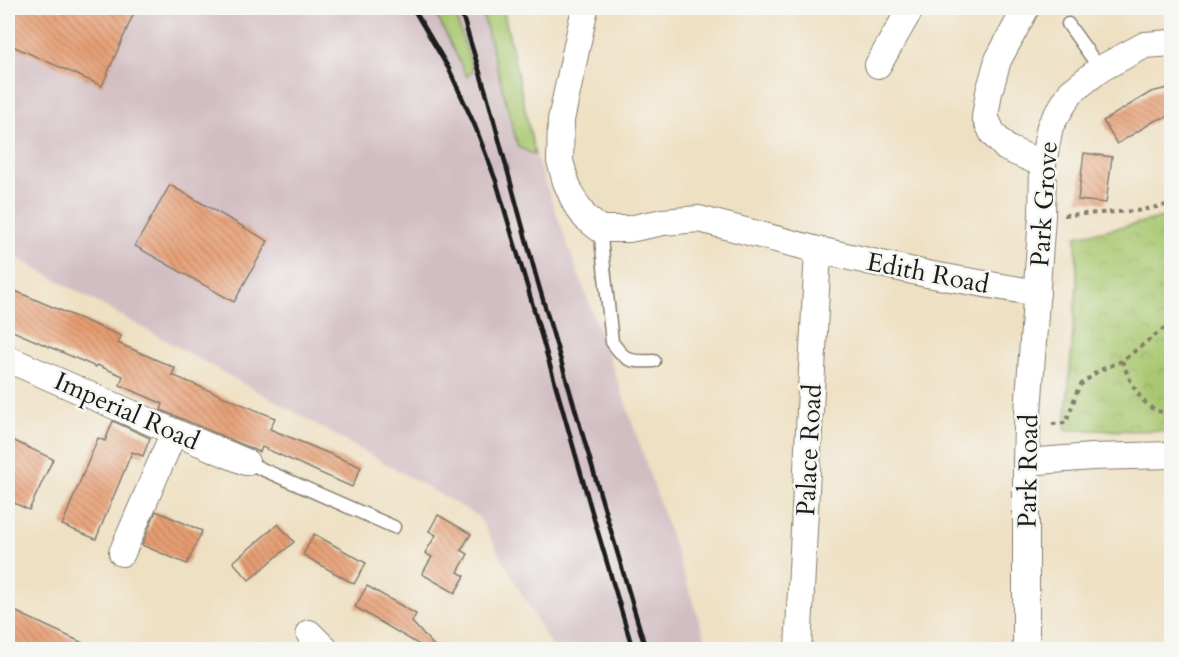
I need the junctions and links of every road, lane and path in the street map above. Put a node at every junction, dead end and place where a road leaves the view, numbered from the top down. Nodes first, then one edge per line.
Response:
1 (585, 8) edge
2 (910, 8) edge
3 (1026, 8) edge
4 (1068, 24) dead end
5 (1172, 43) edge
6 (878, 65) dead end
7 (1100, 69) junction
8 (1043, 164) junction
9 (1172, 204) edge
10 (1042, 216) junction
11 (600, 230) junction
12 (818, 250) junction
13 (1037, 293) junction
14 (1172, 322) edge
15 (8, 359) edge
16 (654, 361) dead end
17 (1122, 361) junction
18 (1172, 413) edge
19 (1027, 426) junction
20 (174, 432) junction
21 (1172, 455) edge
22 (246, 462) joint
23 (1026, 462) junction
24 (394, 527) dead end
25 (122, 553) dead end
26 (798, 650) edge
27 (1026, 650) edge

1 - 11 street
2 - 6 street
3 - 8 street
4 - 7 lane
5 - 7 street, Park Grove
7 - 8 street, Park Grove
8 - 10 street, Park Grove
9 - 10 path
10 - 13 street, Park Grove
11 - 12 street, Edith Road
11 - 16 lane
12 - 13 street, Edith Road
12 - 26 street, Palace Road
13 - 19 street, Park Road
14 - 17 path
15 - 20 street, Imperial Road
17 - 18 path
17 - 19 path
19 - 23 street, Park Road
20 - 22 street, Imperial Road
20 - 25 street
21 - 23 street
22 - 24 lane
23 - 27 street, Park Road

